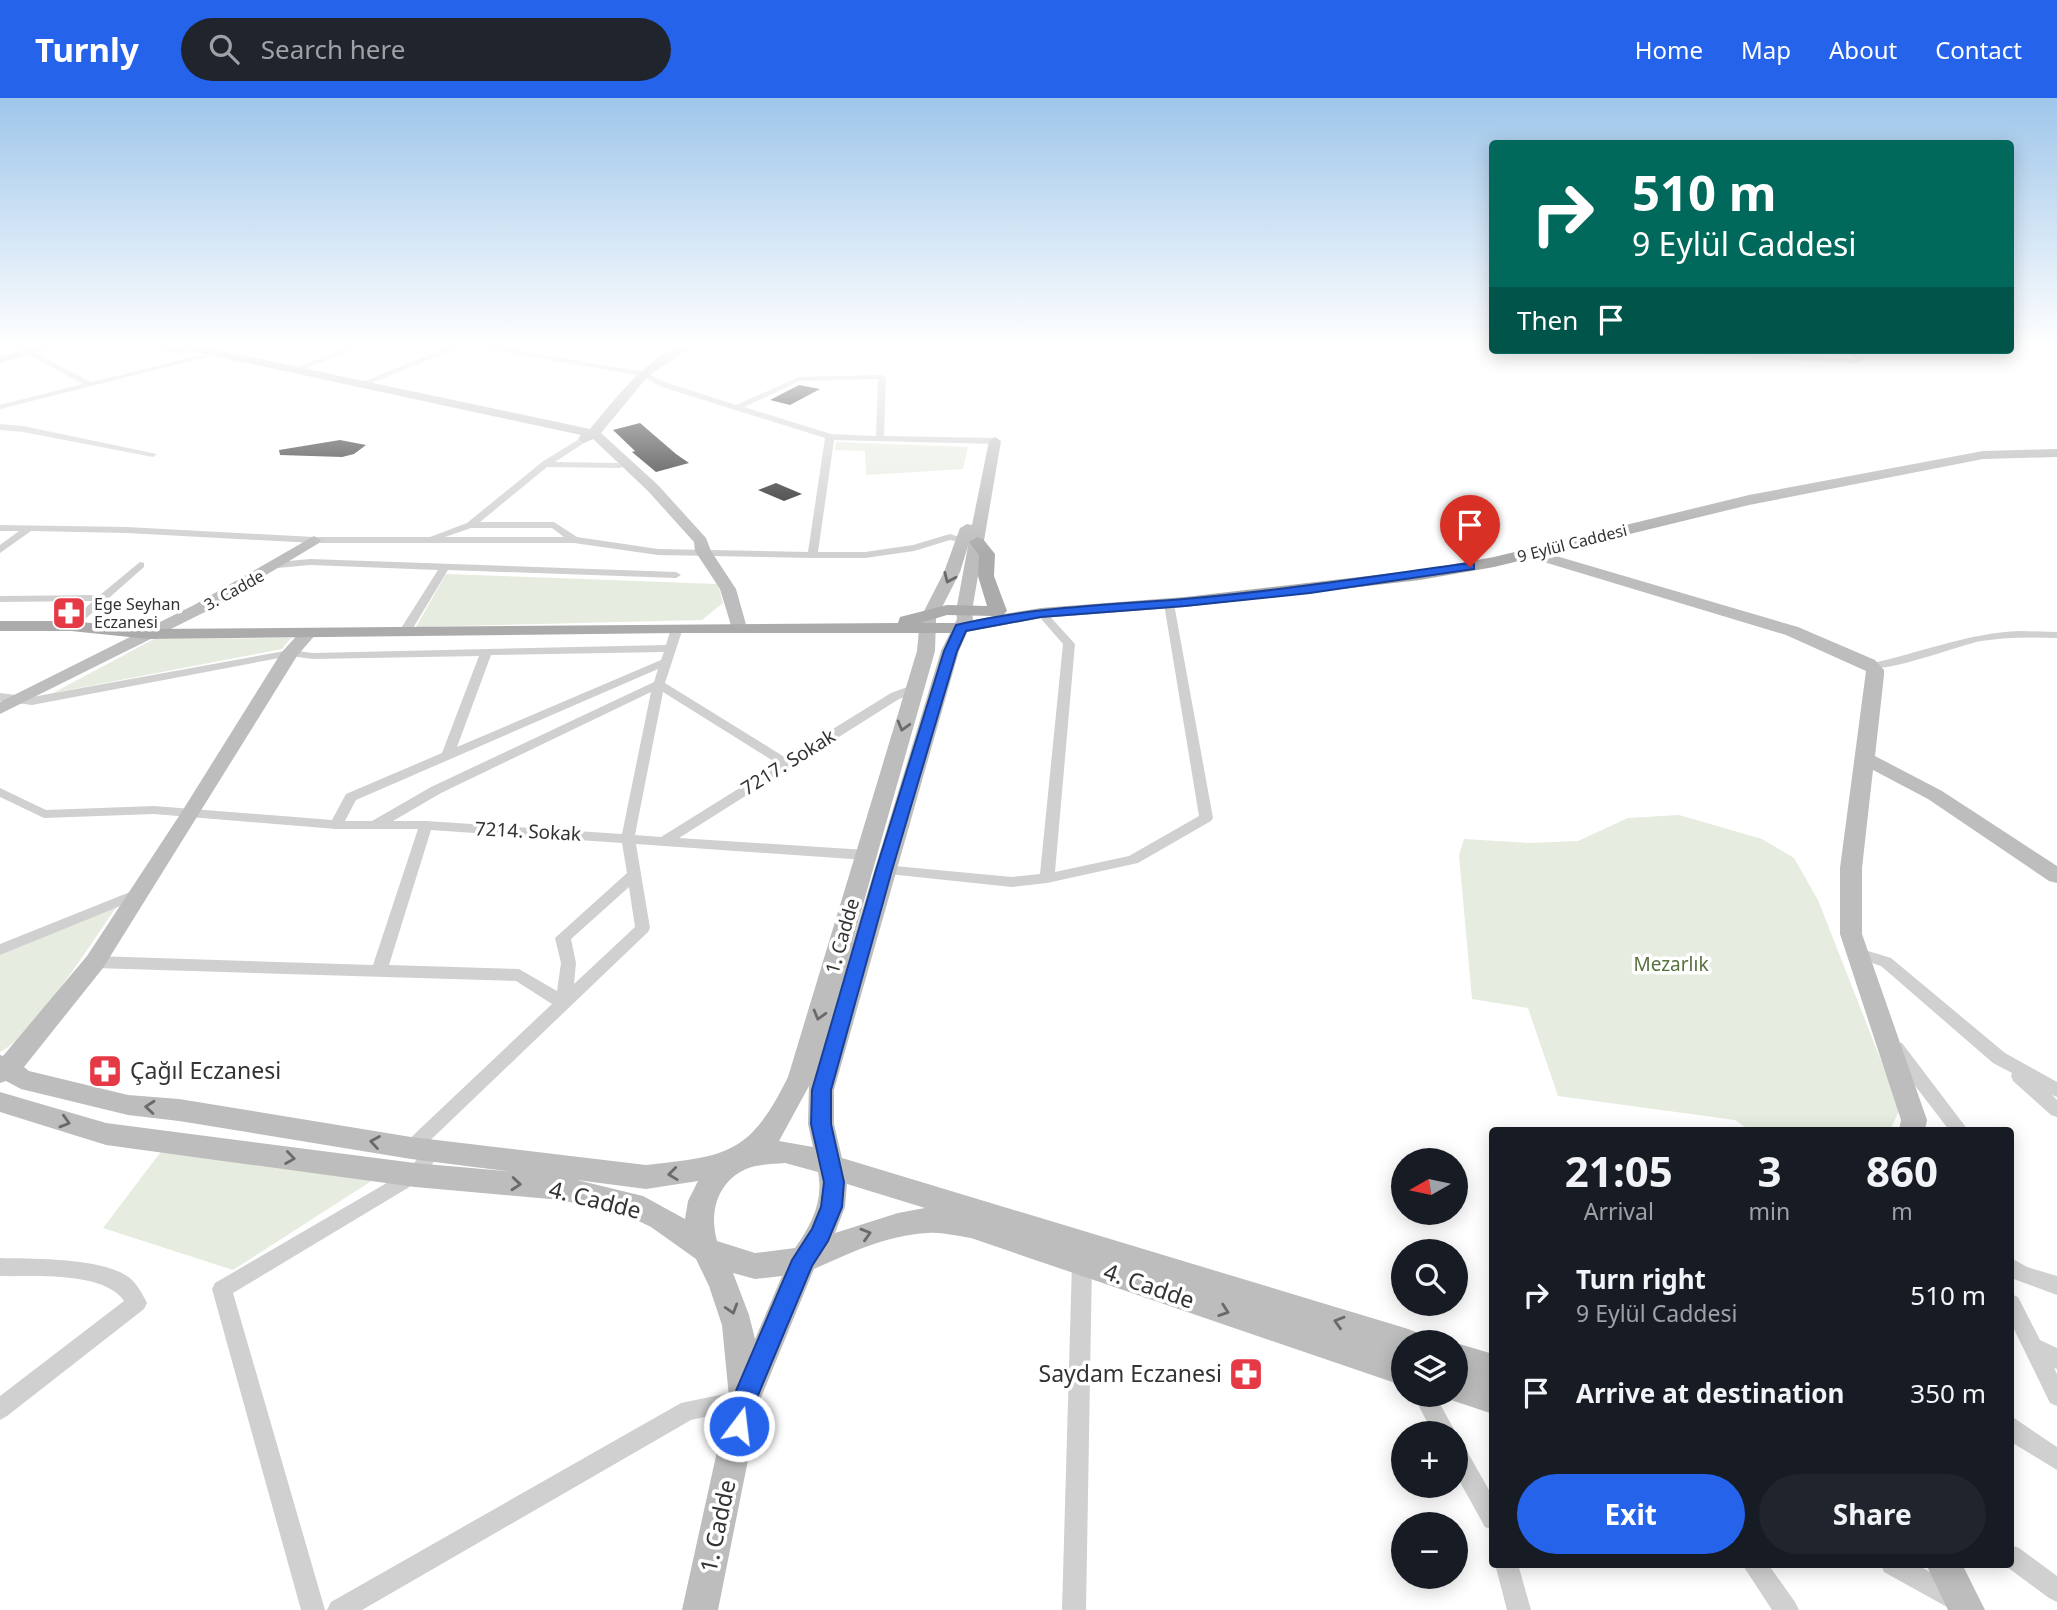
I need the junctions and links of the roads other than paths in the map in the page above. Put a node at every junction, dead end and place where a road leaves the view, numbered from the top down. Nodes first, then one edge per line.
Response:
1 (485, 414) edge
2 (486, 414) edge
3 (609, 414) edge
4 (754, 414) edge
5 (881, 414) edge
6 (0, 427) edge
7 (589, 437) junction
8 (830, 437) junction
9 (880, 439) junction
10 (989, 441) joint
11 (2057, 453) edge
12 (153, 454) dead end
13 (545, 464) junction
14 (618, 466) junction
15 (470, 525) junction
16 (0, 528) edge
17 (29, 528) junction
18 (314, 540) junction
19 (416, 540) junction
20 (574, 540) junction
21 (971, 541) junction
22 (0, 550) edge
23 (703, 551) junction
24 (1529, 553) junction
25 (813, 555) junction
26 (141, 565) dead end
27 (278, 565) junction
28 (445, 567) junction
29 (676, 575) dead end
30 (0, 598) edge
31 (16, 598) junction
32 (103, 598) junction
33 (1169, 604) junction
34 (0, 611) edge
35 (998, 611) junction
36 (1041, 613) junction
37 (962, 619) junction
38 (929, 621) junction
39 (0, 626) edge
40 (71, 626) junction
41 (677, 628) junction
42 (739, 628) junction
43 (404, 632) junction
44 (149, 634) junction
45 (308, 634) junction
46 (2057, 635) edge
47 (670, 648) junction
48 (290, 653) junction
49 (486, 653) junction
50 (665, 662) junction
51 (1872, 666) junction
52 (659, 684) junction
53 (914, 689) junction
54 (0, 697) edge
55 (27, 699) junction
56 (0, 709) edge
57 (0, 719) edge
58 (447, 756) junction
59 (1865, 758) junction
60 (785, 763) junction
61 (0, 792) edge
62 (191, 814) junction
63 (336, 825) junction
64 (375, 825) junction
65 (426, 825) junction
66 (628, 837) junction
67 (665, 840) junction
68 (866, 855) junction
69 (884, 870) junction
70 (634, 874) junction
71 (2057, 876) edge
72 (1047, 878) junction
73 (140, 893) junction
74 (0, 950) edge
75 (1855, 952) junction
76 (96, 962) junction
77 (379, 971) junction
78 (561, 1002) junction
79 (1886, 1034) junction
80 (2000, 1058) junction
81 (2, 1074) edge
82 (2057, 1090) edge
83 (0, 1102) edge
84 (2057, 1110) edge
85 (1913, 1127) edge
86 (1957, 1127) edge
87 (422, 1149) junction
88 (740, 1160) junction
89 (830, 1167) junction
90 (415, 1175) junction
91 (703, 1248) junction
92 (803, 1260) junction
93 (1082, 1263) junction
94 (0, 1267) edge
95 (2014, 1269) edge
96 (2057, 1286) edge
97 (2014, 1309) edge
98 (1391, 1338) edge
99 (2031, 1346) junction
100 (2057, 1359) edge
101 (1468, 1362) edge
102 (1391, 1367) edge
103 (1489, 1368) edge
104 (1468, 1391) edge
105 (2057, 1396) edge
106 (1489, 1398) edge
107 (744, 1400) junction
108 (0, 1409) edge
109 (2014, 1430) edge
110 (2057, 1459) edge
111 (1468, 1475) edge
112 (1489, 1512) edge
113 (2014, 1558) edge
114 (1507, 1568) edge
115 (1756, 1568) edge
116 (1899, 1568) edge
117 (1945, 1568) edge
118 (2057, 1590) edge
119 (1965, 1606) edge
120 (313, 1610) edge
121 (339, 1610) edge
122 (700, 1610) edge
123 (1074, 1610) edge
124 (1519, 1610) edge
125 (1787, 1610) edge

1 - 7 street
2 - 7 street
3 - 7 street
4 - 8 street
5 - 9 street
6 - 12 street
7 - 13 street
7 - 14 street
7 - 23 street
8 - 9 street
8 - 25 street
9 - 10 street
10 - 21 street, 1. Cadde
11 - 24 main road, 9 Eylül Caddesi
13 - 14 street
13 - 15 street
14 - 23 street
15 - 19 street
15 - 20 street
16 - 17 street
17 - 18 street
17 - 22 street
18 - 19 street
18 - 27 street, 3. Cadde
19 - 20 street
20 - 23 street
21 - 25 street
21 - 35 main road
21 - 37 street, 1. Cadde
21 -> 38 street, 1. Cadde
23 - 25 street
23 - 42 street
24 - 33 main road, 9 Eylül Caddesi
24 - 51 street
26 - 32 street
27 - 28 street
27 - 44 street, 3. Cadde
28 - 29 street
28 - 43 street
30 - 31 street
31 - 32 street
31 - 34 street
32 - 40 street
33 - 36 main road, 9 Eylül Caddesi
33 - 72 street
35 - 36 main road, 9 Eylül Caddesi
35 - 37 main road, 9 Eylül Caddesi
36 - 37 main road, 9 Eylül Caddesi
36 - 72 street
37 - 38 main road, 9 Eylül Caddesi
37 - 69 street, 1. Cadde
38 - 42 main road, 9 Eylül Caddesi
38 - 53 street, 1. Cadde
39 - 40 main road
40 - 44 main road
41 - 42 main road
41 - 43 main road
41 - 47 street
43 - 45 main road
44 - 45 main road
44 - 55 street, 3. Cadde
45 - 48 street
46 - 51 street
47 - 49 street
47 - 50 street
48 - 49 street
48 - 55 street
48 - 62 street
49 - 58 street
50 - 52 street
50 - 58 street
51 - 59 street
52 - 60 street
52 - 64 street
52 - 66 street
53 - 60 street, 7217. Sokak
53 -> 68 street, 1. Cadde
54 - 55 street
55 - 56 street, 3. Cadde
55 - 57 street, 3. Cadde
58 - 63 street
59 - 71 street
59 - 75 street
60 - 67 street, 7217. Sokak
61 - 62 street, 7214. Sokak
62 - 63 street, 7214. Sokak
62 - 73 street
63 - 64 street, 7214. Sokak
64 - 65 street, 7214. Sokak
65 - 66 street, 7214. Sokak
65 - 77 street
66 - 67 street, 7214. Sokak
66 - 70 street
67 - 68 street, 7214. Sokak
68 -> 88 street, 1. Cadde
69 - 72 street
69 - 89 street, 1. Cadde
70 - 78 street
70 - 78 street
73 - 74 street
73 - 76 street
75 - 79 street
75 - 80 street
76 - 77 street
76 - 81 street
77 - 78 street
78 - 87 street
79 - 85 street
79 - 86 street
80 - 82 street
80 - 84 street
87 -> 81 street, 4. Cadde
83 -> 90 street, 4. Cadde
88 -> 87 street, 4. Cadde
87 - 90 street
88 - 89 street, 4. Cadde
88 - 91 street, 1. Cadde
89 - 92 street, 1. Cadde
98 -> 89 street, 4. Cadde
90 -> 91 street, 4. Cadde
90 - 120 street
91 - 92 street, 4. Cadde
91 -> 107 street, 1. Cadde
92 -> 93 street, 4. Cadde
92 - 107 street, 1. Cadde
93 -> 102 street, 4. Cadde
93 - 123 street
94 - 108 street
95 - 96 street
97 - 99 street
99 - 100 street
99 - 105 street
101 - 103 street
104 - 106 street
107 - 121 street
107 - 122 street, 1. Cadde
109 - 110 street
111 - 112 street
113 - 118 street
114 - 124 street
115 - 125 street
116 - 119 street
117 - 119 street

